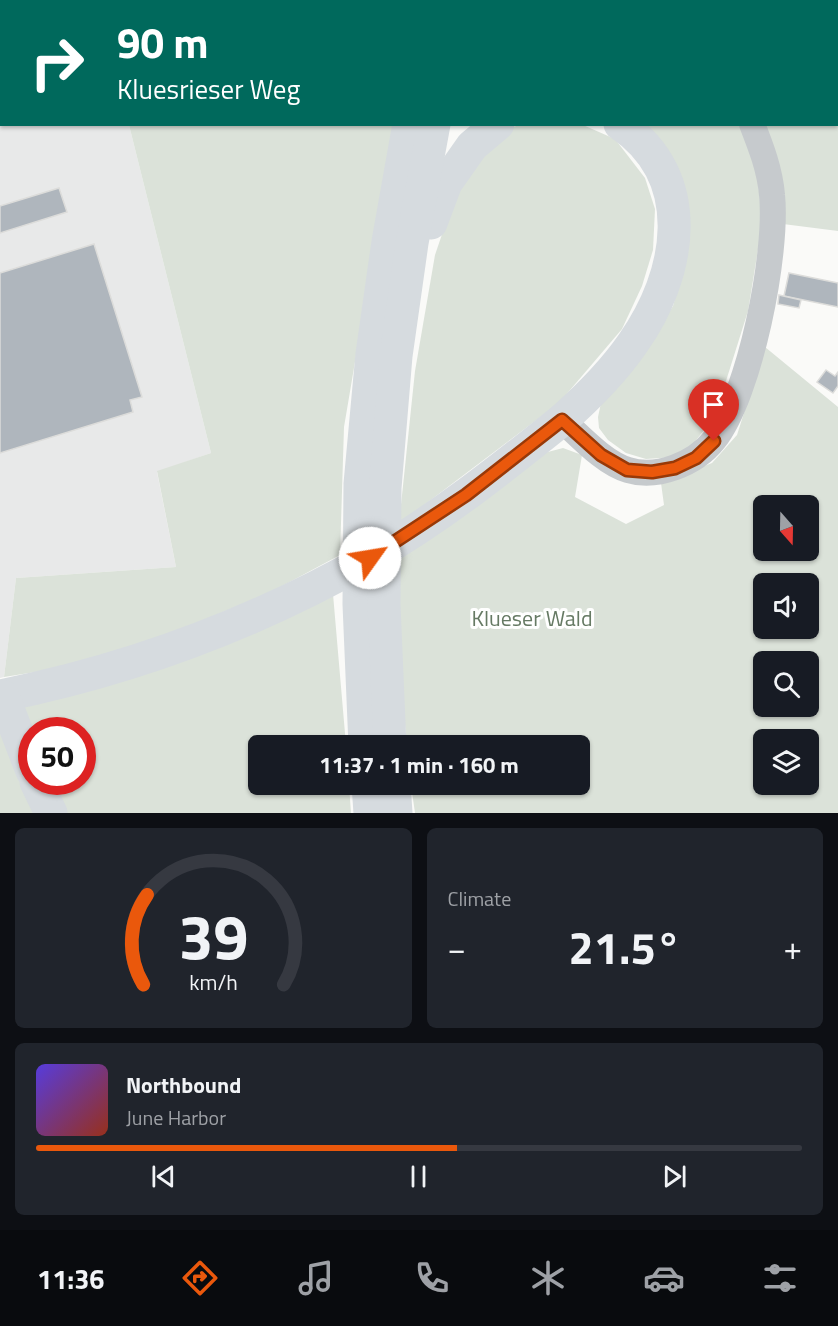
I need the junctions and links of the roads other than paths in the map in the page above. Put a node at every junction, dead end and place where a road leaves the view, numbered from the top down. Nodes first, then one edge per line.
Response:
1 (409, 126) edge
2 (434, 126) edge
3 (496, 126) edge
4 (623, 126) edge
5 (753, 126) edge
6 (412, 243) junction
7 (562, 420) junction
8 (2, 696) edge
9 (365, 735) edge
10 (390, 735) edge
11 (18, 736) edge
12 (42, 795) edge
13 (369, 795) edge
14 (395, 795) edge
15 (51, 813) edge
16 (370, 813) edge
17 (396, 813) edge

1 - 9 main road
2 - 6 main road
3 - 6 main road
4 - 7 main road
5 - 7 street
6 - 10 main road
7 - 8 main road
8 - 11 main road
12 - 15 main road
13 - 16 main road
14 - 17 main road

